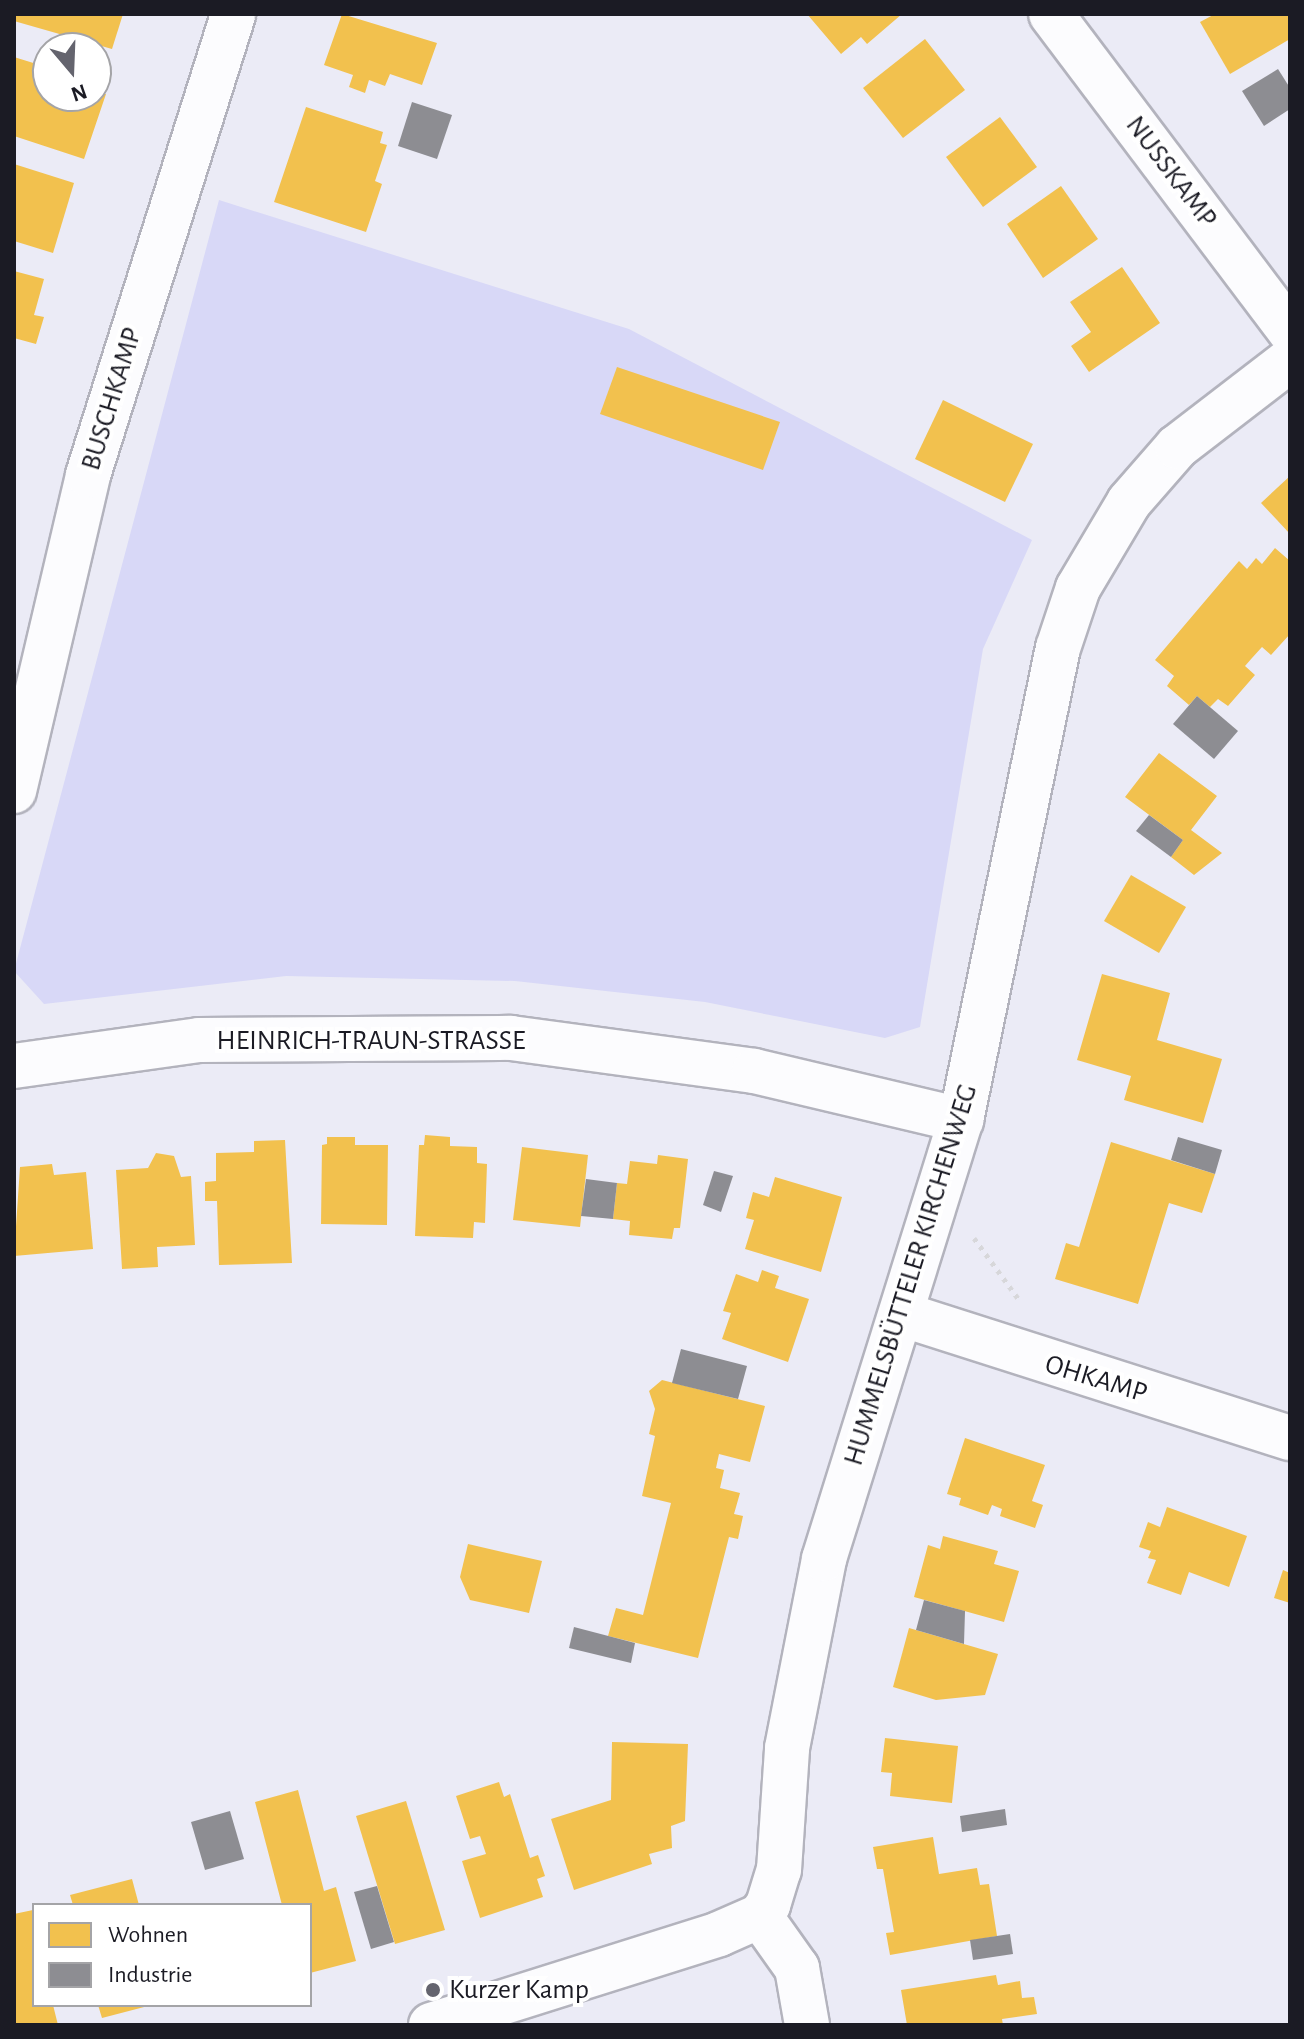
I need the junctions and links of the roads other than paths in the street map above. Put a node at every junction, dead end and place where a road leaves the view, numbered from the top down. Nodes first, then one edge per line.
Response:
1 (233, 14) edge
2 (1051, 14) edge
3 (1290, 331) edge
4 (1290, 360) edge
5 (14, 791) edge
6 (14, 1066) edge
7 (961, 1120) junction
8 (904, 1315) junction
9 (1290, 1438) edge
10 (760, 1916) junction
11 (431, 2025) edge
12 (807, 2025) edge

1 - 5 street, BUSCHKAMP
2 - 3 street, NUSSKAMP
4 - 7 street, HUMMELSBÜTTELER KIRCHENWEG
6 - 7 street, HEINRICH-TRAUN-STRASSE
7 - 8 street, HUMMELSBÜTTELER KIRCHENWEG
8 - 9 street, OHKAMP
8 - 10 street, HUMMELSBÜTTELER KIRCHENWEG
10 - 11 street
10 - 12 street

